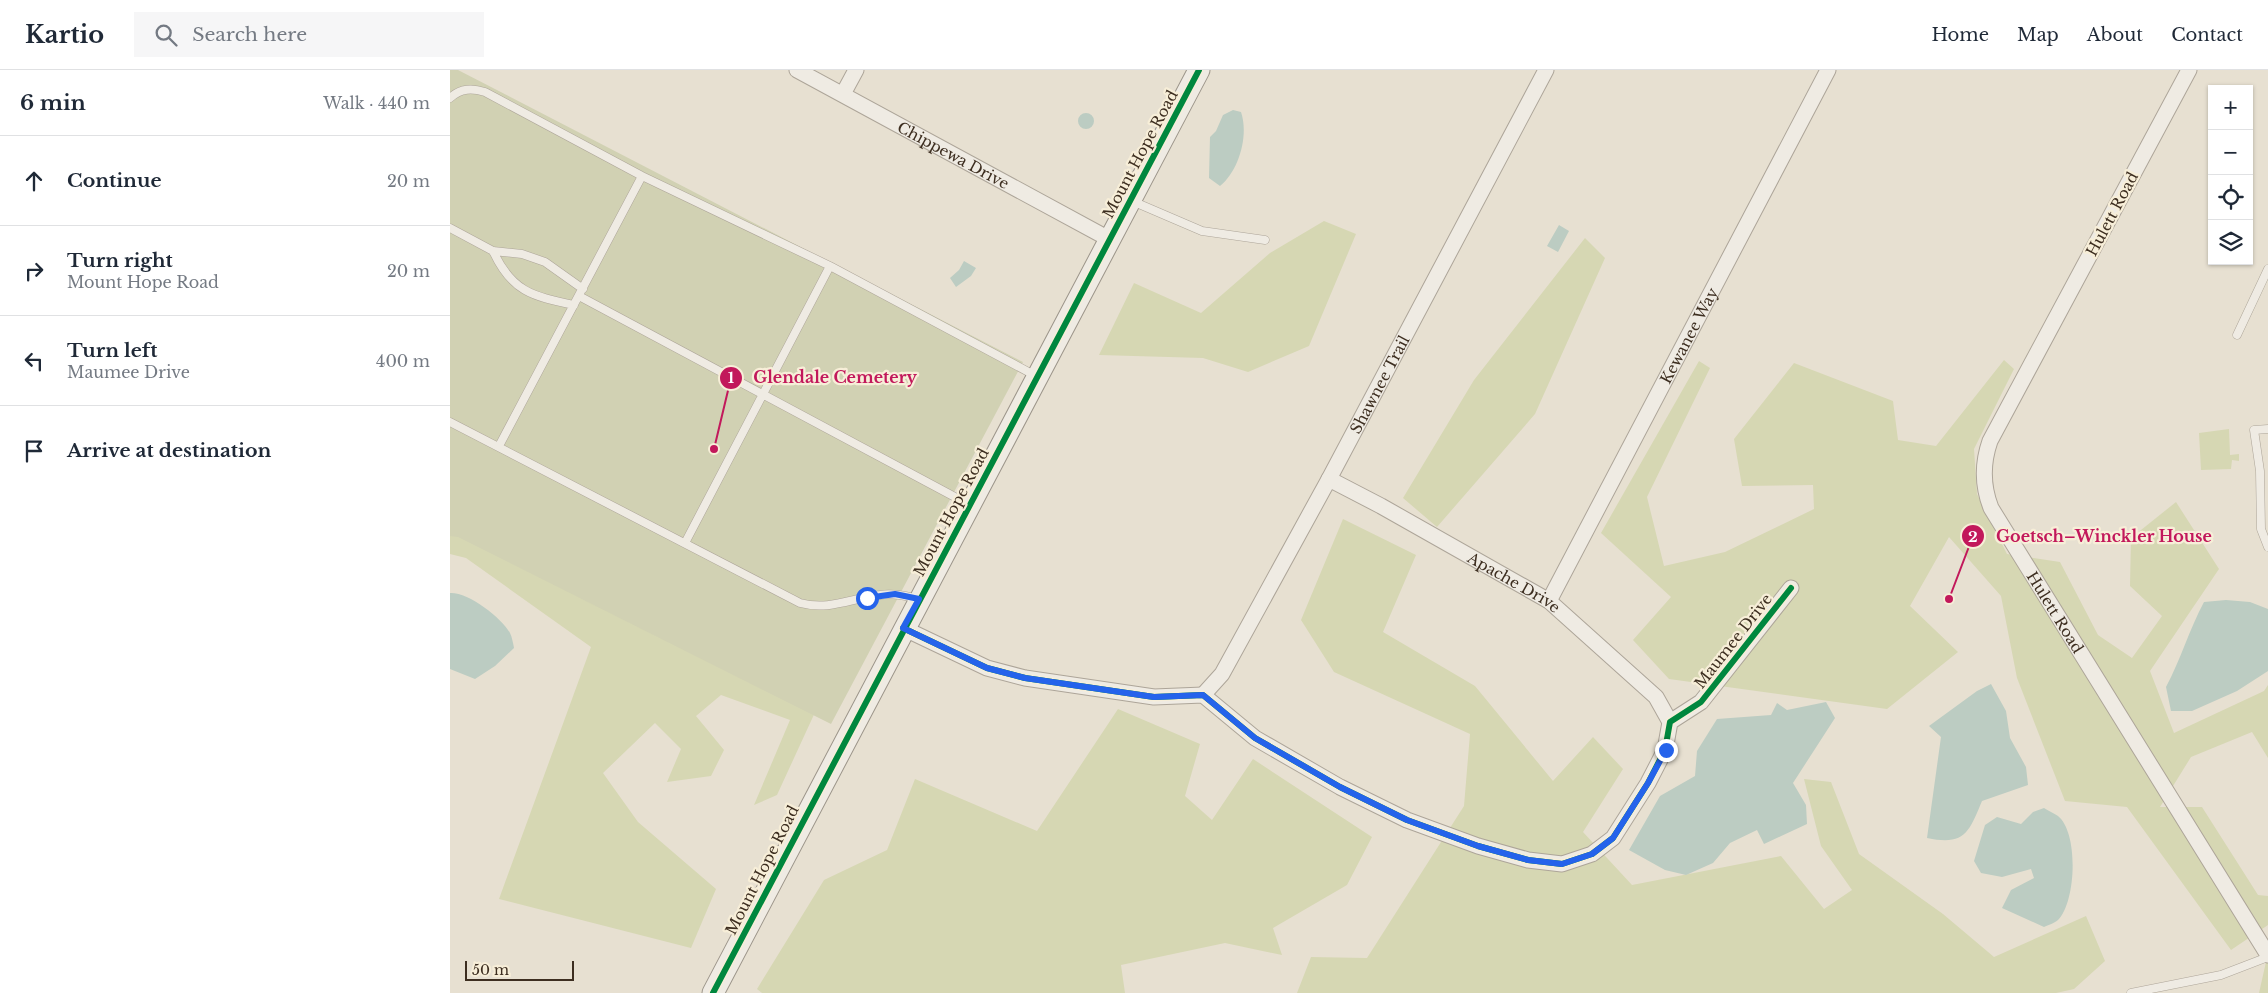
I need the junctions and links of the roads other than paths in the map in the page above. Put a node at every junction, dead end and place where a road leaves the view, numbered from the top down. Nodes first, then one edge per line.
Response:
1 (797, 70) edge
2 (856, 70) edge
3 (1199, 70) edge
4 (1546, 70) edge
5 (1828, 70) edge
6 (2189, 70) edge
7 (843, 94) junction
8 (450, 98) edge
9 (642, 176) junction
10 (1130, 200) junction
11 (450, 228) edge
12 (1109, 239) junction
13 (1265, 240) dead end
14 (493, 250) junction
15 (830, 266) junction
16 (2268, 269) edge
17 (581, 293) junction
18 (574, 305) junction
19 (2237, 335) dead end
20 (1036, 376) junction
21 (762, 394) junction
22 (450, 422) edge
23 (2268, 429) edge
24 (499, 446) junction
25 (1329, 479) junction
26 (968, 504) junction
27 (685, 543) junction
28 (2268, 547) edge
29 (1791, 588) dead end
30 (919, 599) junction
31 (1549, 601) junction
32 (903, 628) junction
33 (1203, 695) junction
34 (1670, 722) junction
35 (2268, 956) edge
36 (713, 993) edge
37 (2130, 993) edge

1 - 7 street, Chippewa Drive
2 - 7 street
3 - 10 street, Mount Hope Road
4 - 25 street, Shawnee Trail
5 - 31 street, Kewanee Way
6 - 35 street, Hulett Road
7 - 12 street, Chippewa Drive
8 - 9 lane
9 - 15 lane
9 - 17 lane
10 - 12 street, Mount Hope Road
10 - 13 lane
11 - 14 lane
12 - 20 street, Mount Hope Road
14 - 17 lane
14 - 18 lane
15 - 20 lane
15 - 21 lane
16 - 19 lane
17 - 18 lane
17 - 21 lane
18 - 24 lane
20 - 26 street, Mount Hope Road
21 - 26 lane
21 - 27 lane
22 - 24 lane
23 - 28 lane
24 - 27 lane
25 - 31 street, Apache Drive
25 - 33 street, Shawnee Trail
26 - 30 street, Mount Hope Road
27 - 30 lane
29 - 34 street, Maumee Drive
30 - 32 street, Mount Hope Road
31 - 34 street, Apache Drive
32 - 33 street
32 - 36 street, Mount Hope Road
33 - 34 street
35 - 37 lane

